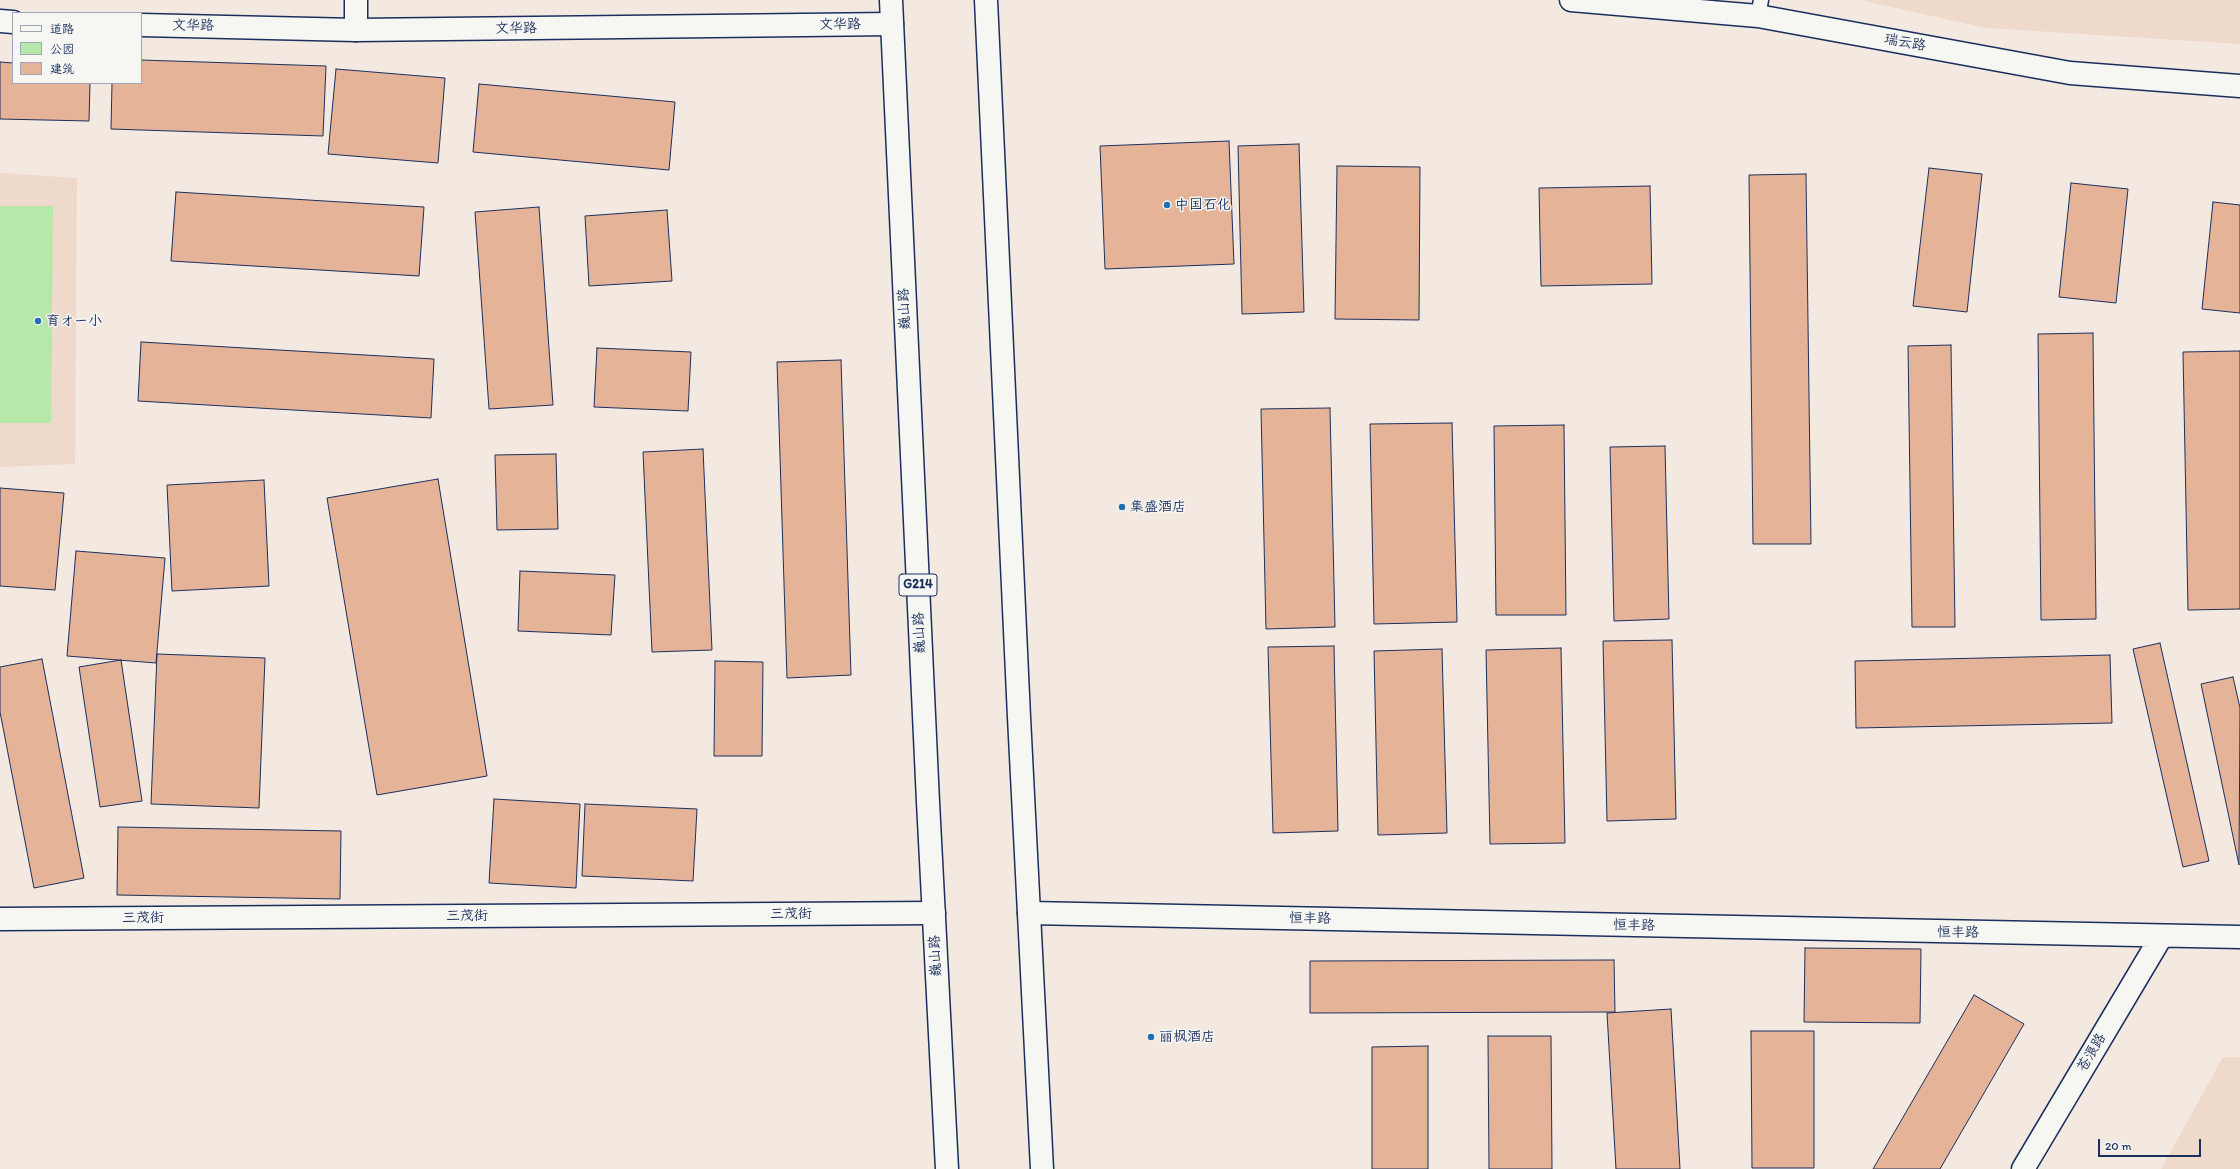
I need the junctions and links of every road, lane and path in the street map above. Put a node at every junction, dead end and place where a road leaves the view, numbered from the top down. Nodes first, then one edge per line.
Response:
1 (356, 0) edge
2 (891, 0) edge
3 (986, 0) edge
4 (1571, 0) edge
5 (1760, 8) edge
6 (0, 21) edge
7 (12, 22) edge
8 (892, 24) junction
9 (142, 25) edge
10 (356, 30) junction
11 (2240, 86) edge
12 (1029, 913) junction
13 (934, 914) junction
14 (0, 919) edge
15 (2161, 937) junction
16 (2240, 937) edge
17 (948, 1169) edge
18 (1042, 1169) edge
19 (2023, 1169) edge

1 - 10 main road
2 - 8 main road, 巍山路 / G214
3 - 12 main road
4 - 5 main road, 瑞云路
5 - 11 main road, 瑞云路
6 - 7 main road
8 - 10 main road, 文华路
8 - 13 main road, 巍山路 / G214
9 - 10 main road, 文华路
12 - 15 main road, 恒丰路
12 - 18 main road
13 - 14 main road, 三茂街
13 - 17 main road, 巍山路 / G214
15 - 16 main road, 恒丰路
15 - 19 main road, 苍浪路

